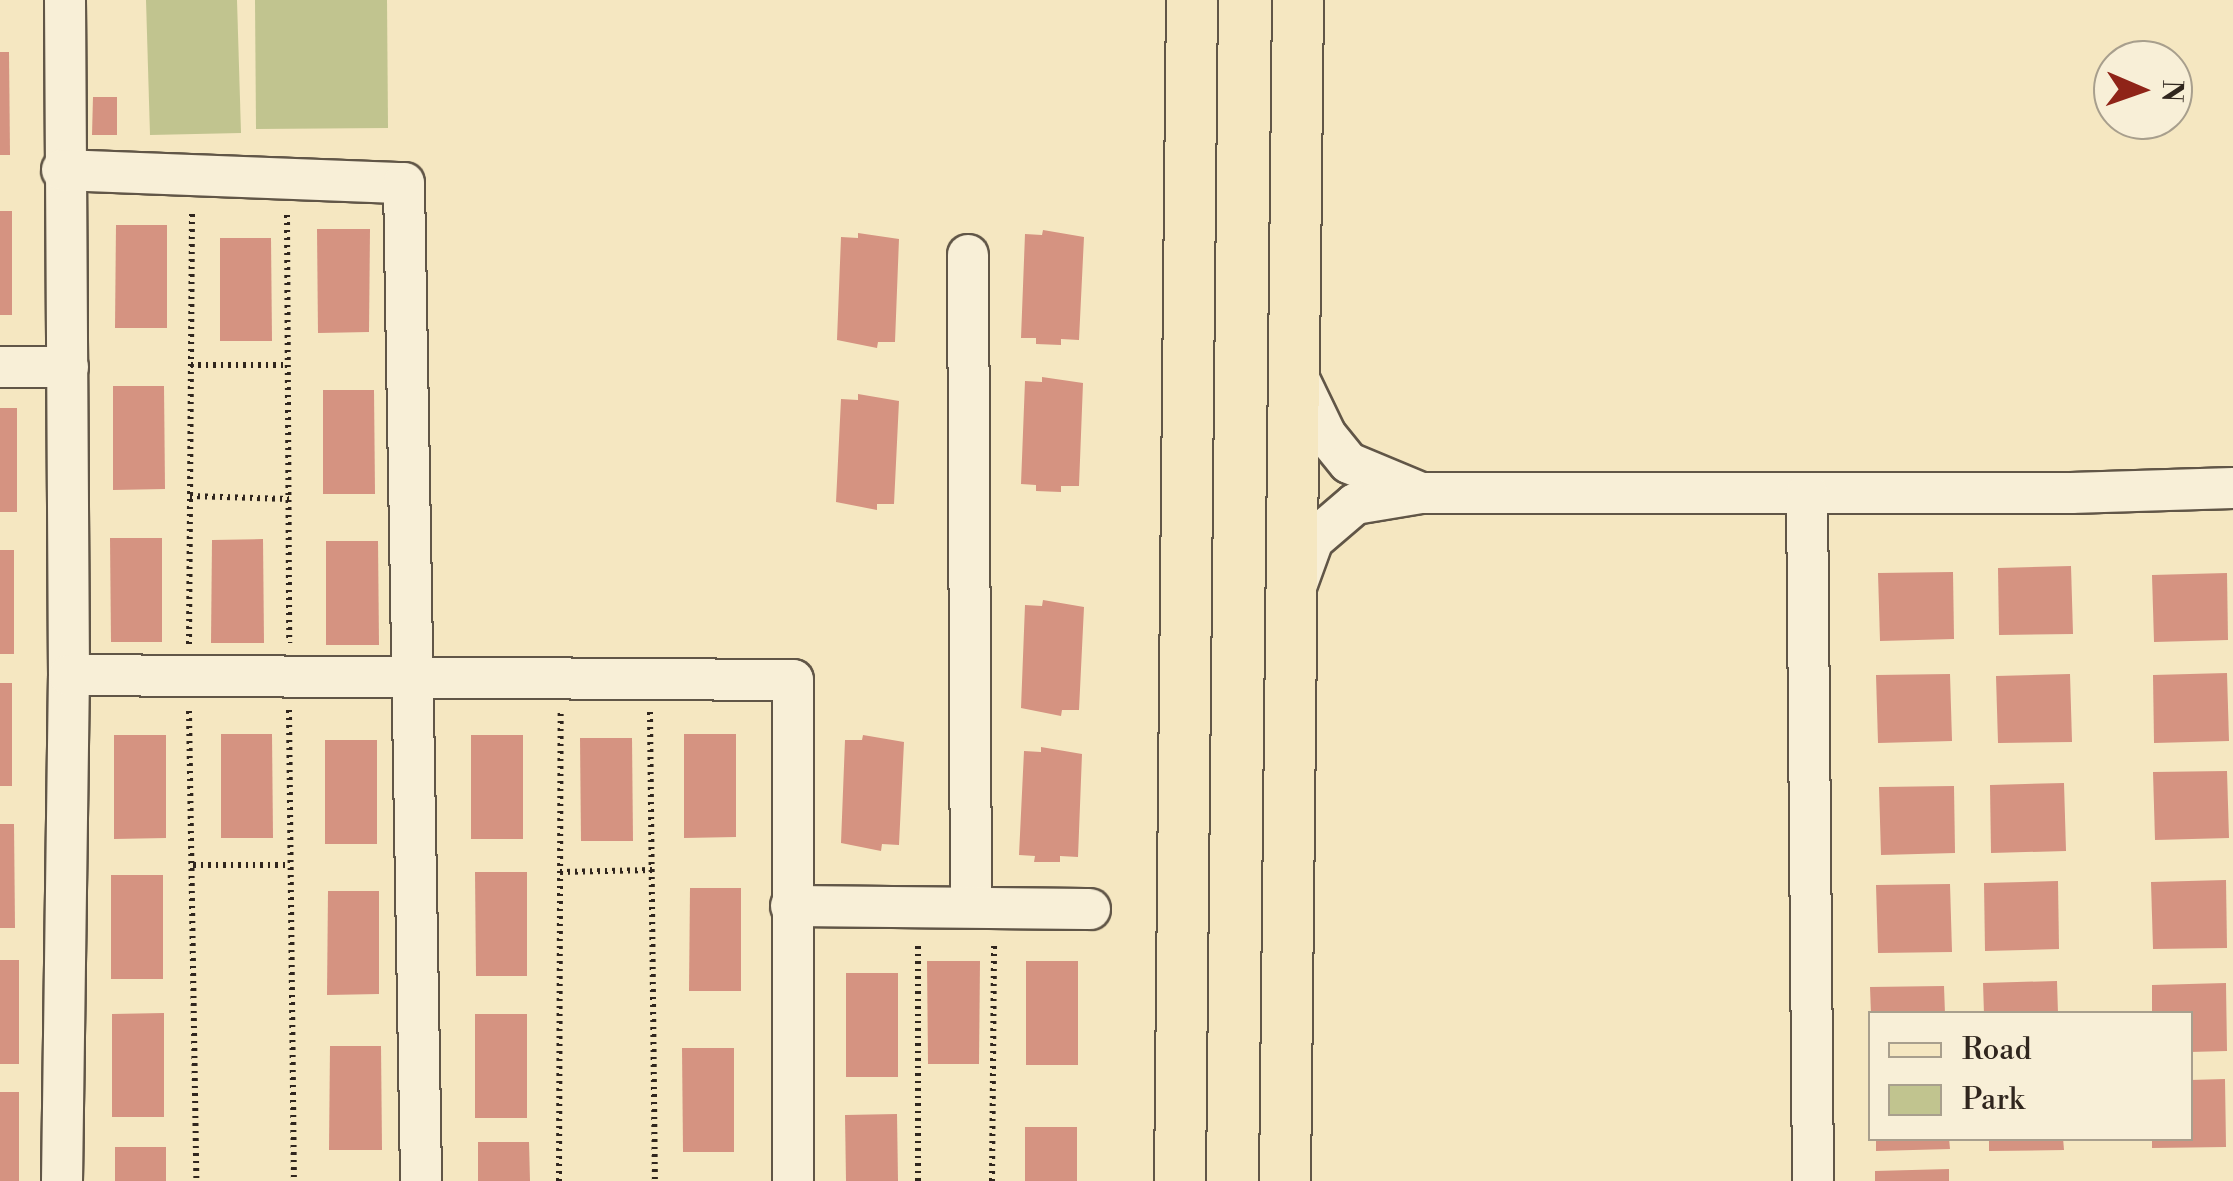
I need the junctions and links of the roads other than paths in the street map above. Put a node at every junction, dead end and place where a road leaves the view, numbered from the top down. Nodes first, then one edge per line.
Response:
1 (65, 0) edge
2 (1192, 0) edge
3 (1298, 0) edge
4 (62, 170) junction
5 (968, 255) dead end
6 (68, 366) junction
7 (0, 367) edge
8 (1293, 367) junction
9 (2233, 488) edge
10 (1421, 493) junction
11 (1807, 493) junction
12 (1290, 607) junction
13 (70, 676) junction
14 (410, 680) junction
15 (792, 906) junction
16 (983, 908) junction
17 (1090, 909) dead end
18 (62, 1181) edge
19 (422, 1181) edge
20 (793, 1181) edge
21 (1180, 1181) edge
22 (1285, 1181) edge
23 (1813, 1181) edge

1 - 4 street
2 - 21 main road
3 - 8 main road
4 - 6 street
4 - 14 street
5 - 16 street
6 - 7 street
6 - 13 street
8 - 10 street
8 - 12 main road
9 - 11 street
10 - 11 street
10 - 12 street
11 - 23 street
12 - 22 main road
13 - 14 street
13 - 18 street
14 - 15 street
14 - 19 street
15 - 16 street
15 - 20 street
16 - 17 street

